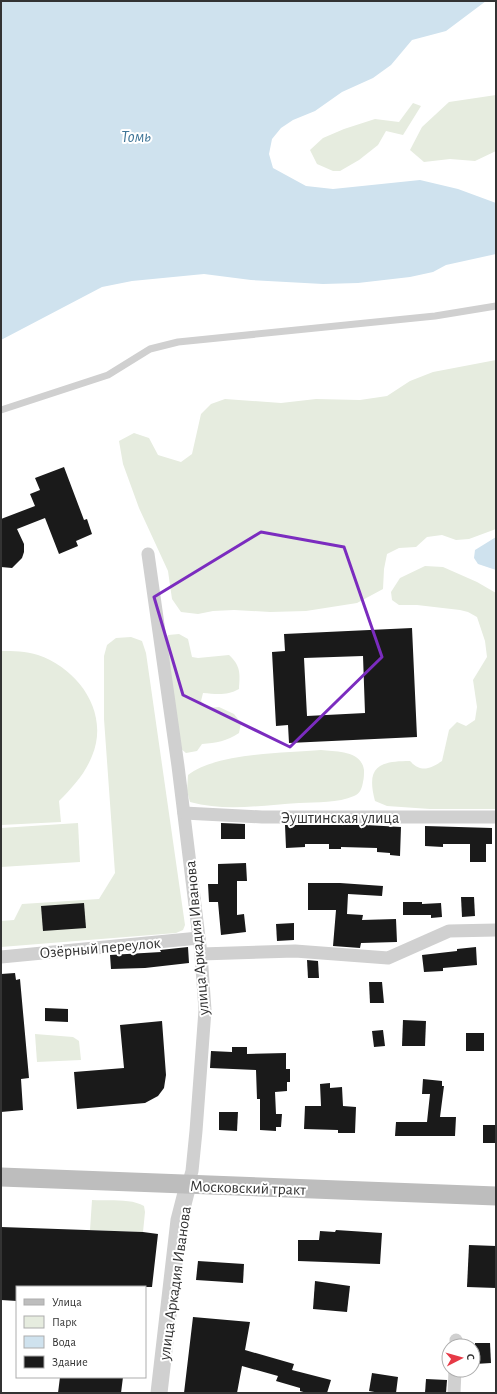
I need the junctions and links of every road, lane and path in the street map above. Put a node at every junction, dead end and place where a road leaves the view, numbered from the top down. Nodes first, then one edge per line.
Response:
1 (496, 306) edge
2 (1, 410) edge
3 (148, 554) dead end
4 (184, 813) junction
5 (496, 817) edge
6 (496, 930) edge
7 (199, 938) junction
8 (201, 954) junction
9 (1, 957) edge
10 (1, 1177) edge
11 (188, 1185) junction
12 (496, 1196) edge
13 (455, 1378) edge
14 (159, 1393) edge
15 (454, 1393) edge

1 - 2 lane
3 - 4 street, улица Аркадия Иванова
4 - 5 street, Эуштинская улица
4 - 7 street, улица Аркадия Иванова
6 - 8 street
7 - 8 street, улица Аркадия Иванова
7 - 9 street, Озёрный переулок
8 - 11 street, улица Аркадия Иванова
10 - 11 main road, Московский тракт
11 - 12 main road, Московский тракт
11 - 14 street, улица Аркадия Иванова
13 - 15 street

